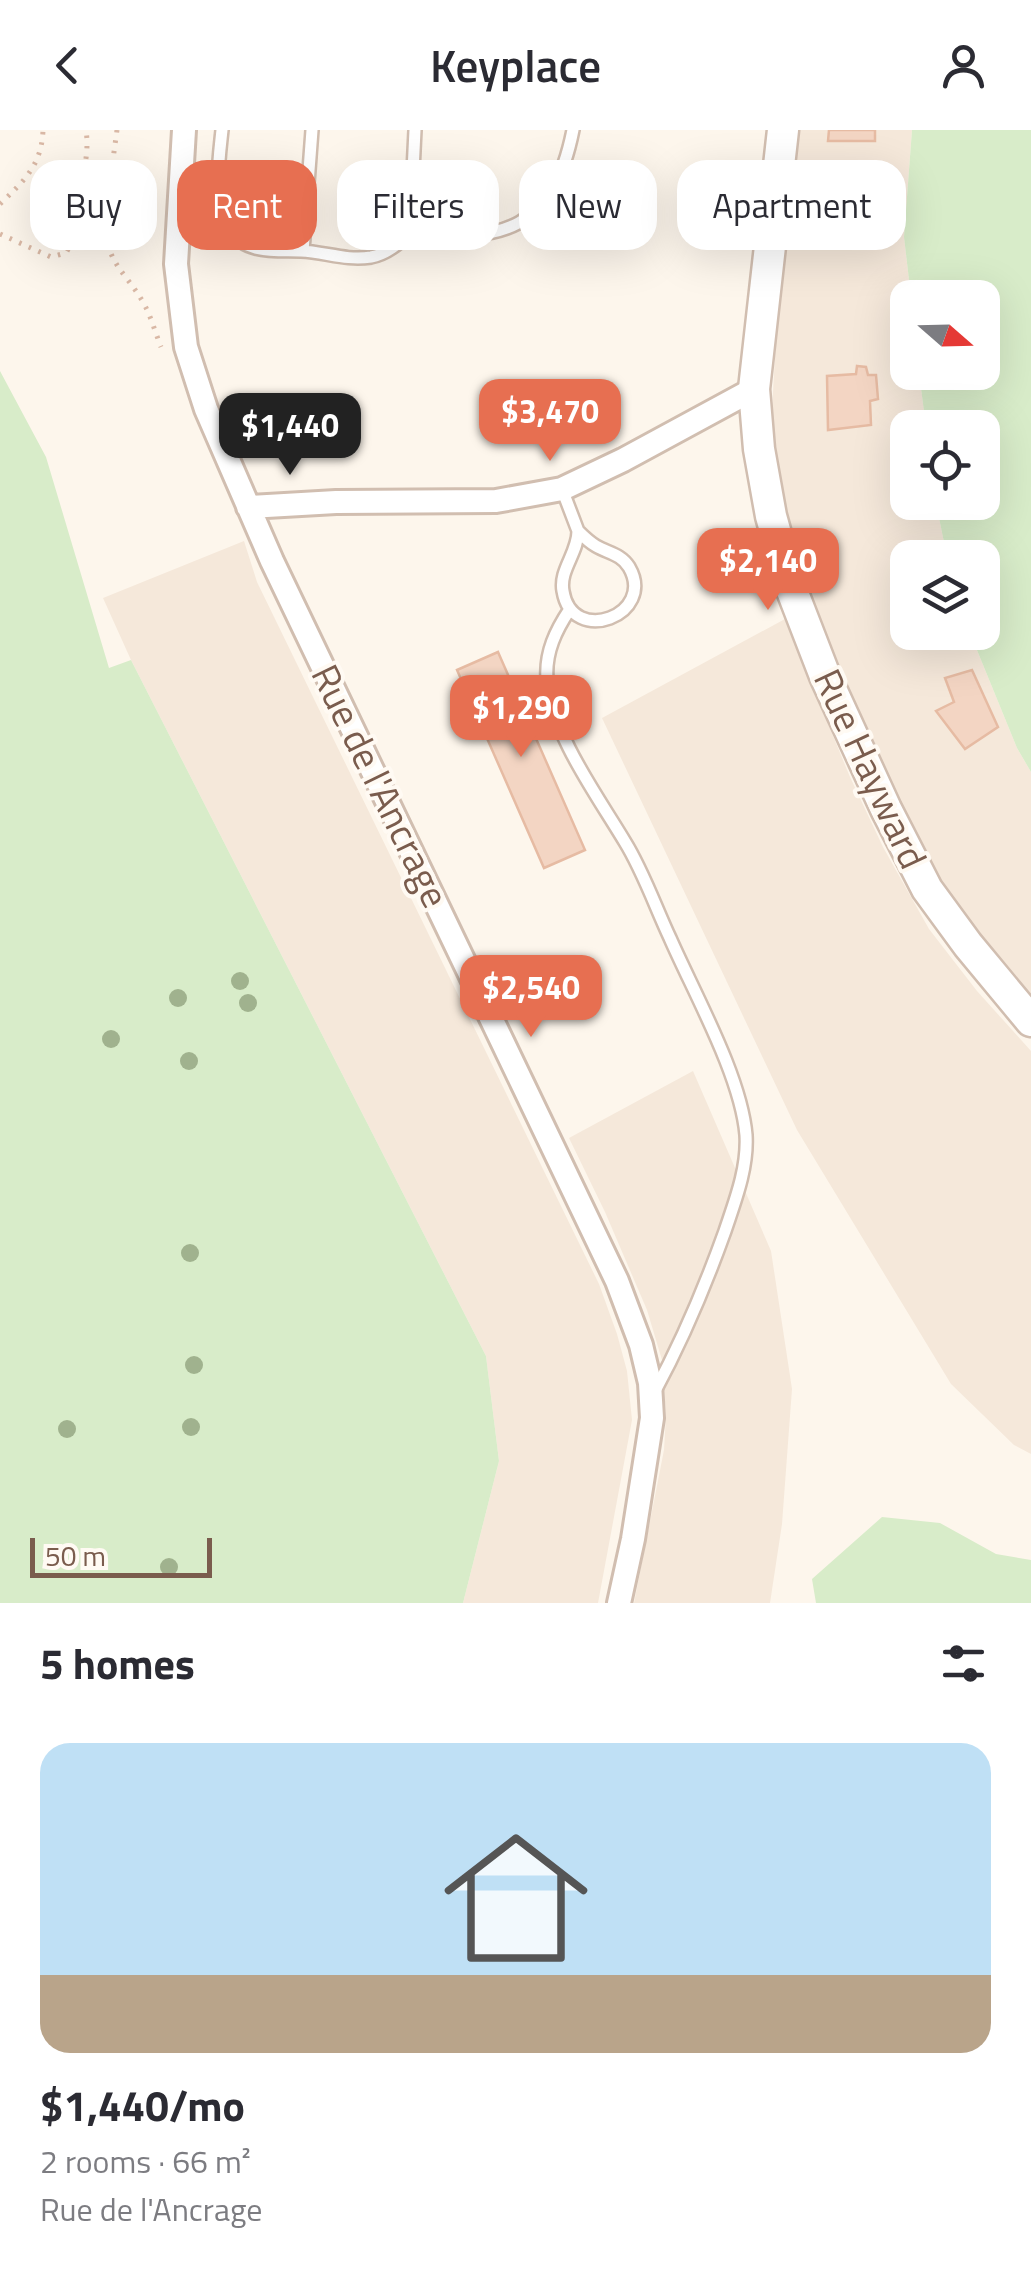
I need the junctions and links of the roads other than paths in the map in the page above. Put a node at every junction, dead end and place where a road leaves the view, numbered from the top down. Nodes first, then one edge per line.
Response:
1 (184, 130) edge
2 (222, 130) edge
3 (312, 130) edge
4 (415, 130) edge
5 (573, 130) edge
6 (783, 130) edge
7 (414, 160) edge
8 (499, 231) edge
9 (389, 250) edge
10 (303, 251) junction
11 (754, 389) junction
12 (562, 489) junction
13 (248, 507) junction
14 (578, 531) junction
15 (570, 608) junction
16 (1031, 1021) edge
17 (650, 1399) junction
18 (619, 1603) edge

1 - 13 street, Rue de l'Ancrage
2 - 10 lane
3 - 10 lane
4 - 7 lane
5 - 8 lane
6 - 11 street, Rue Hayward
9 - 10 lane
11 - 12 street
11 - 16 street, Rue Hayward
12 - 13 street
12 - 14 lane
13 - 17 street, Rue de l'Ancrage
14 - 15 lane
14 - 15 lane
15 - 17 lane
17 - 18 street, Rue de l'Ancrage

